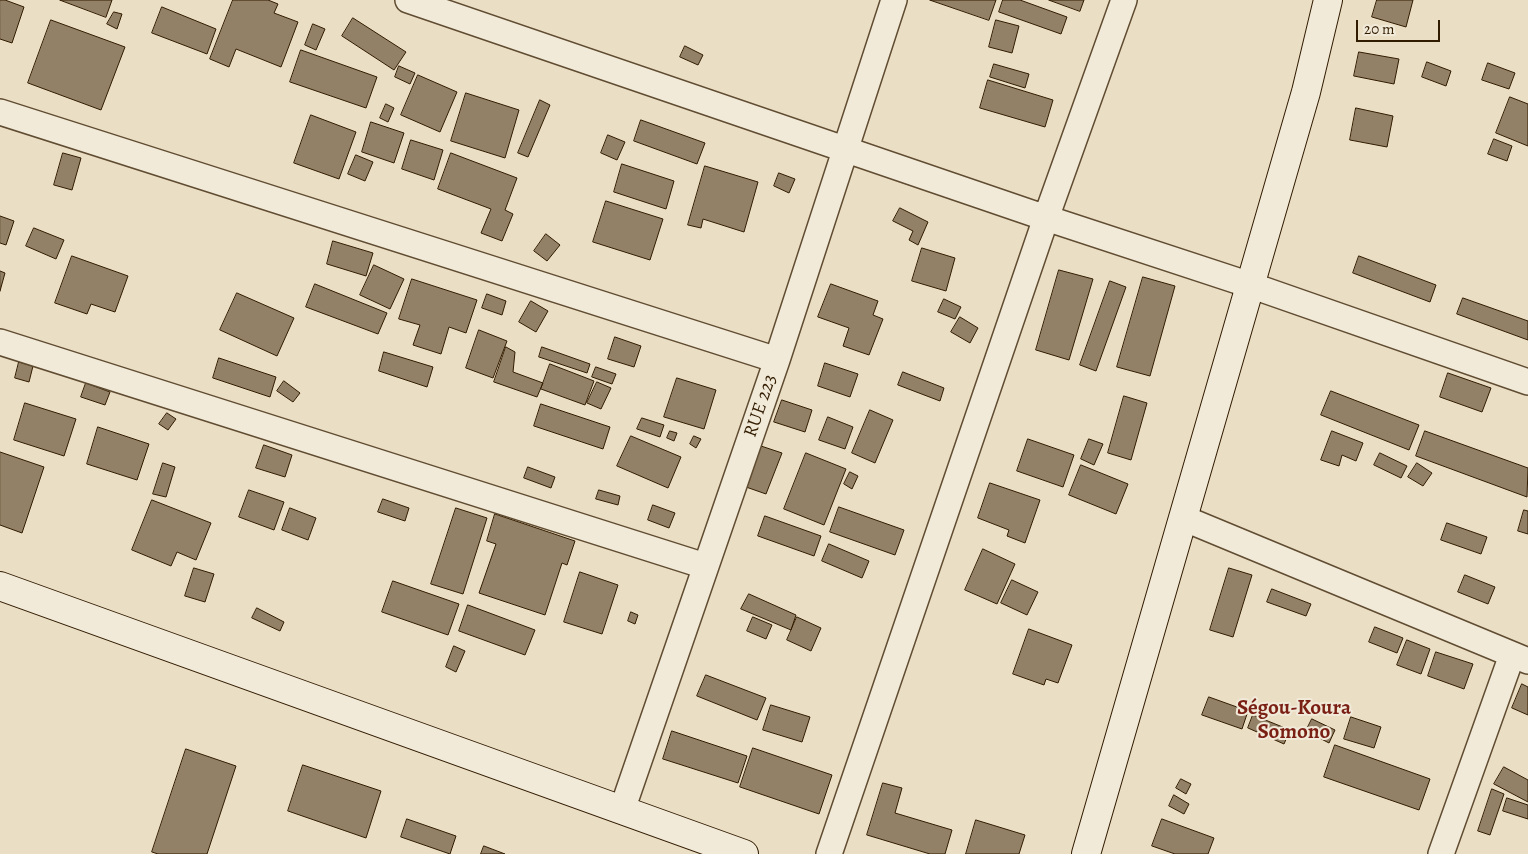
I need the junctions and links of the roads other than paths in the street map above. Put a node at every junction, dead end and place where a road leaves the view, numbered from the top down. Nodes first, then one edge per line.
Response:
1 (410, 0) edge
2 (894, 0) edge
3 (1124, 0) edge
4 (1328, 0) edge
5 (0, 112) edge
6 (844, 149) junction
7 (1046, 218) junction
8 (1250, 285) junction
9 (0, 342) edge
10 (777, 360) junction
11 (1528, 382) edge
12 (1183, 518) junction
13 (705, 566) junction
14 (0, 586) edge
15 (1520, 658) edge
16 (622, 810) junction
17 (744, 854) edge
18 (829, 854) edge
19 (1086, 854) edge
20 (1441, 854) edge

1 - 6 street
2 - 6 street, RUE 223
3 - 7 street
4 - 8 street
5 - 10 street
6 - 7 street
6 - 10 street, RUE 223
7 - 8 street
7 - 18 street
8 - 11 street
8 - 12 street
9 - 13 street
10 - 13 street, RUE 223
12 - 15 street
12 - 19 street
13 - 16 street, RUE 223
14 - 16 street
15 - 20 street
16 - 17 street

